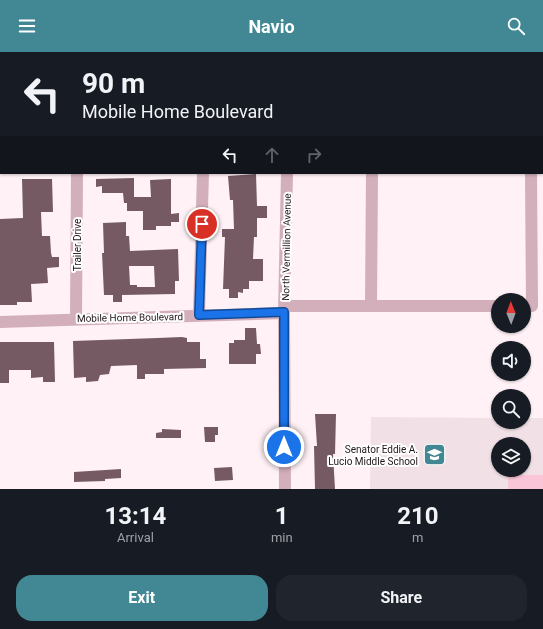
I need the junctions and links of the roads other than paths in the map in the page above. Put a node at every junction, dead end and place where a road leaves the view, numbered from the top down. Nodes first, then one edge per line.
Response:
1 (77, 174) edge
2 (203, 174) edge
3 (287, 174) edge
4 (372, 174) edge
5 (531, 174) edge
6 (371, 306) junction
7 (491, 306) edge
8 (531, 306) edge
9 (284, 309) junction
10 (199, 315) junction
11 (76, 318) junction
12 (0, 322) edge
13 (285, 489) edge

1 - 11 street, Trailer Drive
2 - 10 street
3 - 9 street, North Vermillion Avenue
4 - 6 street
5 - 8 street
6 - 7 street, Mobile Home Boulevard
6 - 9 street, Mobile Home Boulevard
9 - 10 street, Mobile Home Boulevard
9 - 13 street, North Vermillion Avenue
10 - 11 street, Mobile Home Boulevard
11 - 12 street, Mobile Home Boulevard

